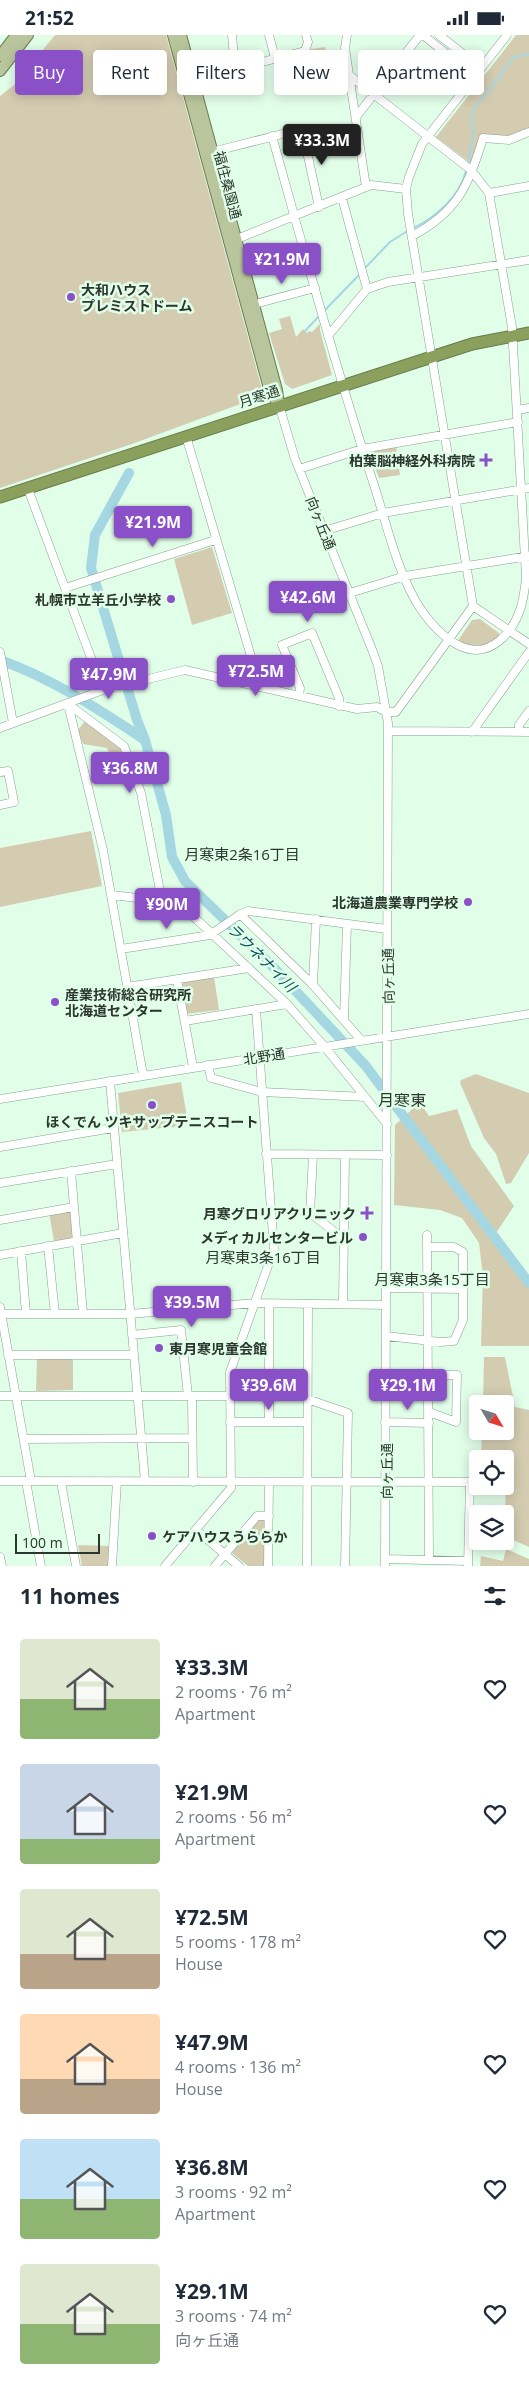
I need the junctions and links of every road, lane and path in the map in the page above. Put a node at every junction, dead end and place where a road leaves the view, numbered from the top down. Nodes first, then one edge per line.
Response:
1 (16, 35) edge
2 (28, 35) edge
3 (173, 35) edge
4 (181, 35) edge
5 (232, 35) edge
6 (268, 35) edge
7 (306, 35) edge
8 (347, 35) edge
9 (422, 35) edge
10 (439, 35) edge
11 (507, 35) edge
12 (452, 45) junction
13 (185, 50) edge
14 (233, 50) edge
15 (305, 50) edge
16 (410, 50) edge
17 (442, 50) edge
18 (448, 50) edge
19 (459, 50) edge
20 (274, 55) edge
21 (0, 56) edge
22 (484, 63) edge
23 (0, 71) edge
24 (349, 75) junction
25 (358, 82) edge
26 (196, 95) edge
27 (373, 95) edge
28 (375, 95) edge
29 (459, 95) edge
30 (356, 117) junction
31 (272, 136) junction
32 (427, 136) junction
33 (528, 136) edge
34 (209, 153) junction
35 (469, 169) junction
36 (529, 186) edge
37 (366, 187) junction
38 (406, 189) junction
39 (489, 193) junction
40 (342, 199) junction
41 (319, 207) junction
42 (295, 217) junction
43 (411, 231) junction
44 (234, 241) junction
45 (529, 259) edge
46 (500, 264) junction
47 (418, 277) junction
48 (314, 288) junction
49 (367, 289) junction
50 (255, 304) junction
51 (529, 333) edge
52 (512, 335) junction
53 (328, 336) junction
54 (432, 357) junction
55 (341, 386) junction
56 (279, 405) junction
57 (529, 408) edge
58 (518, 410) junction
59 (518, 422) junction
60 (445, 434) junction
61 (186, 436) junction
62 (362, 449) junction
63 (299, 469) junction
64 (525, 488) edge
65 (28, 489) junction
66 (0, 497) edge
67 (456, 500) junction
68 (383, 513) junction
69 (324, 531) junction
70 (216, 540) junction
71 (527, 555) edge
72 (467, 565) junction
73 (405, 577) junction
74 (65, 588) junction
75 (350, 593) junction
76 (473, 607) junction
77 (509, 631) junction
78 (450, 640) junction
79 (529, 644) edge
80 (0, 652) edge
81 (529, 652) edge
82 (260, 687) junction
83 (103, 690) junction
84 (299, 696) junction
85 (68, 704) junction
86 (339, 705) junction
87 (529, 711) edge
88 (386, 712) junction
89 (13, 723) junction
90 (0, 728) edge
91 (388, 731) junction
92 (519, 731) junction
93 (529, 731) edge
94 (472, 732) junction
95 (0, 772) edge
96 (0, 805) edge
97 (112, 895) junction
98 (162, 901) junction
99 (240, 914) junction
100 (316, 919) junction
101 (347, 924) junction
102 (387, 929) junction
103 (217, 931) junction
104 (121, 949) junction
105 (249, 968) junction
106 (177, 980) junction
107 (313, 985) junction
108 (127, 987) junction
109 (287, 1004) junction
110 (256, 1009) junction
111 (529, 1013) edge
112 (344, 1019) junction
113 (185, 1021) junction
114 (388, 1036) junction
115 (359, 1041) junction
116 (326, 1046) junction
117 (259, 1057) junction
118 (208, 1065) junction
119 (193, 1067) junction
120 (143, 1075) junction
121 (110, 1081) junction
122 (262, 1091) junction
123 (365, 1097) junction
124 (0, 1099) edge
125 (387, 1124) junction
126 (113, 1129) junction
127 (0, 1147) edge
128 (266, 1154) junction
129 (313, 1155) junction
130 (345, 1155) junction
131 (387, 1155) junction
132 (117, 1163) junction
133 (71, 1171) junction
134 (0, 1183) edge
135 (74, 1207) junction
136 (0, 1219) edge
137 (123, 1233) junction
138 (427, 1235) dead end
139 (344, 1239) junction
140 (77, 1241) junction
141 (48, 1246) junction
142 (427, 1247) junction
143 (21, 1251) junction
144 (0, 1255) edge
145 (386, 1288) junction
146 (427, 1289) junction
147 (463, 1289) junction
148 (255, 1303) junction
149 (343, 1303) junction
150 (269, 1304) junction
151 (308, 1304) junction
152 (386, 1305) junction
153 (0, 1312) edge
154 (26, 1314) junction
155 (55, 1314) junction
156 (83, 1314) junction
157 (130, 1314) junction
158 (132, 1335) junction
159 (386, 1336) junction
160 (426, 1341) junction
161 (8, 1355) junction
162 (133, 1355) junction
163 (428, 1375) junction
164 (0, 1396) edge
165 (15, 1396) junction
166 (137, 1396) junction
167 (190, 1396) junction
168 (229, 1396) junction
169 (307, 1399) junction
170 (429, 1412) junction
171 (230, 1422) junction
172 (269, 1422) junction
173 (307, 1422) junction
174 (386, 1422) junction
175 (429, 1423) junction
176 (192, 1438) junction
177 (24, 1439) junction
178 (141, 1439) junction
179 (0, 1481) edge
180 (28, 1481) junction
181 (117, 1481) junction
182 (145, 1481) junction
183 (193, 1481) junction
184 (61, 1482) junction
185 (231, 1482) junction
186 (270, 1482) junction
187 (307, 1482) junction
188 (346, 1482) junction
189 (386, 1482) junction
190 (429, 1482) junction
191 (269, 1516) junction
192 (196, 1530) junction
193 (225, 1554) junction
194 (0, 1557) edge
195 (429, 1560) junction
196 (385, 1563) edge
197 (468, 1563) edge
198 (168, 1565) edge
199 (2, 1566) edge
200 (41, 1566) edge
201 (76, 1566) edge
202 (112, 1566) edge
203 (215, 1566) edge
204 (239, 1566) edge
205 (268, 1566) edge
206 (307, 1566) edge
207 (345, 1566) edge

1 - 21 main road
2 - 23 main road
3 - 34 main road, 福住桑園通
4 - 13 main road, 福住桑園通
5 - 14 street
6 - 20 street
7 - 15 street
8 - 24 street
9 - 16 street
9 - 17 street
10 - 12 street
11 - 22 street
12 - 18 street
12 - 19 street
24 - 25 street
24 - 30 street
26 - 34 main road, 福住桑園通
27 - 30 street
28 - 32 street
29 - 32 street
30 - 37 street
31 - 34 street
31 - 41 street
31 - 42 street
32 - 35 street
32 - 38 street
33 - 35 street
34 - 44 main road, 福住桑園通
35 - 39 street
35 - 43 street
36 - 39 street
37 - 38 street
37 - 40 street
38 - 43 street
39 - 46 street
40 - 41 street
40 - 49 street
41 - 42 street
42 - 44 street
42 - 48 street
43 - 47 street
44 - 50 main road, 福住桑園通
44 - 56 main road, 福住桑園通
45 - 46 street
46 - 47 street
46 - 52 street
47 - 49 street
47 - 54 street
48 - 50 street
48 - 53 street
49 - 53 street
50 - 56 main road, 福住桑園通
51 - 52 highway, 月寒通
52 - 54 highway, 月寒通
52 - 58 street
53 - 55 street
54 - 55 highway, 月寒通
54 - 60 street
55 - 56 highway, 月寒通
55 - 62 street
56 - 61 highway, 月寒通
56 - 63 street, 向ヶ丘通
57 - 58 street
58 - 59 street
59 - 60 street
59 - 64 street
60 - 62 street
60 - 67 street
61 - 65 highway, 月寒通
61 - 70 street
62 - 63 street
62 - 68 street
63 - 69 street, 向ヶ丘通
64 - 67 street
64 - 71 street
65 - 66 highway, 月寒通
65 - 74 street
67 - 68 street
67 - 72 street
68 - 69 street
68 - 73 street
69 - 75 street, 向ヶ丘通
70 - 74 street
70 - 82 street
71 - 72 street
71 - 77 street
72 - 73 street
72 - 76 street
73 - 75 street
73 - 78 street
74 - 83 street
75 - 88 street, 向ヶ丘通
76 - 77 street
76 - 78 street
77 - 78 street
77 - 79 street
78 - 88 street
80 - 89 street
81 - 94 street
82 - 83 street
82 - 84 street
83 - 85 street
84 - 86 street
84 - 86 street
85 - 89 street
85 - 97 street
85 - 98 street
86 - 88 street
87 - 92 street
88 - 91 street, 向ヶ丘通
89 - 90 street
91 - 94 street
91 - 102 street, 向ヶ丘通
92 - 93 street
92 - 94 street
95 - 96 street
97 - 98 street
97 - 104 street
98 - 103 street
99 - 100 street
99 - 103 street
99 - 107 street
100 - 101 street
100 - 107 street
101 - 102 street
101 - 112 street
102 - 114 street, 向ヶ丘通
103 - 104 street
103 - 105 street
104 - 108 street
105 - 106 street
105 - 109 street
106 - 108 street
106 - 113 street
107 - 112 street
108 - 120 street
109 - 110 street
109 - 116 street
110 - 113 street
110 - 117 street
111 - 114 street, 北野通
112 - 115 street
113 - 119 street
114 - 115 street, 北野通
114 - 125 street, 向ヶ丘通
115 - 116 street, 北野通
116 - 117 street, 北野通
116 - 123 street
117 - 118 street, 北野通
117 - 122 street
118 - 119 street, 北野通
118 - 122 street
119 - 120 street, 北野通
120 - 121 street, 北野通
121 - 124 street, 北野通
121 - 126 street
122 - 123 street
122 - 128 street
123 - 125 street
125 - 131 street, 向ヶ丘通
126 - 127 street
126 - 132 street
128 - 129 street
128 - 148 street
129 - 130 street
129 - 139 street
130 - 131 street
130 - 139 street
131 - 145 street, 向ヶ丘通
132 - 133 street
132 - 137 street
133 - 134 street
133 - 135 street
135 - 136 street
135 - 140 street
137 - 140 street
137 - 157 street
138 - 142 street
139 - 149 street
140 - 141 street
140 - 156 street
141 - 143 street
141 - 155 street
142 - 146 street
142 - 147 street
143 - 144 street
143 - 154 street
145 - 146 street
145 - 152 street, 向ヶ丘通
146 - 147 street
146 - 160 street
147 - 160 street
148 - 150 street
148 - 157 street
148 - 168 street
149 - 151 street
149 - 152 street
150 - 151 street
150 - 172 street
151 - 169 street
152 - 159 street, 向ヶ丘通
153 - 154 street
153 - 161 street
154 - 155 street
155 - 156 street
156 - 157 street
157 - 158 street
158 - 162 street
158 - 167 street
159 - 160 street
159 - 174 street, 向ヶ丘通
160 - 163 street
161 - 162 street
161 - 165 street
162 - 166 street
163 - 170 street
163 - 170 street
164 - 165 street
165 - 166 street
165 - 177 street
166 - 167 street
166 - 178 street
167 - 168 street
167 - 176 street
168 - 171 street
169 - 173 street
169 - 188 street
170 - 175 street
171 - 172 street
171 - 185 street
172 - 173 street
173 - 187 street
174 - 175 street
174 - 189 street, 向ヶ丘通
175 - 190 street
176 - 178 street
176 - 183 street
177 - 178 street
177 - 180 street
178 - 182 street
179 - 180 street
180 - 184 street
180 - 200 street
181 - 182 street
181 - 184 street
181 - 202 street
182 - 183 street
183 - 185 street
184 - 201 street
185 - 186 street
185 - 192 street
186 - 187 street
186 - 191 street
187 - 188 street
187 - 206 street
188 - 189 street
188 - 207 street
189 - 190 street
189 - 196 street, 向ヶ丘通
190 - 195 street
190 - 197 street
191 - 193 street
191 - 205 street
192 - 193 street
192 - 198 street
193 - 203 street
193 - 204 street
194 - 199 street
195 - 196 street
195 - 197 street

